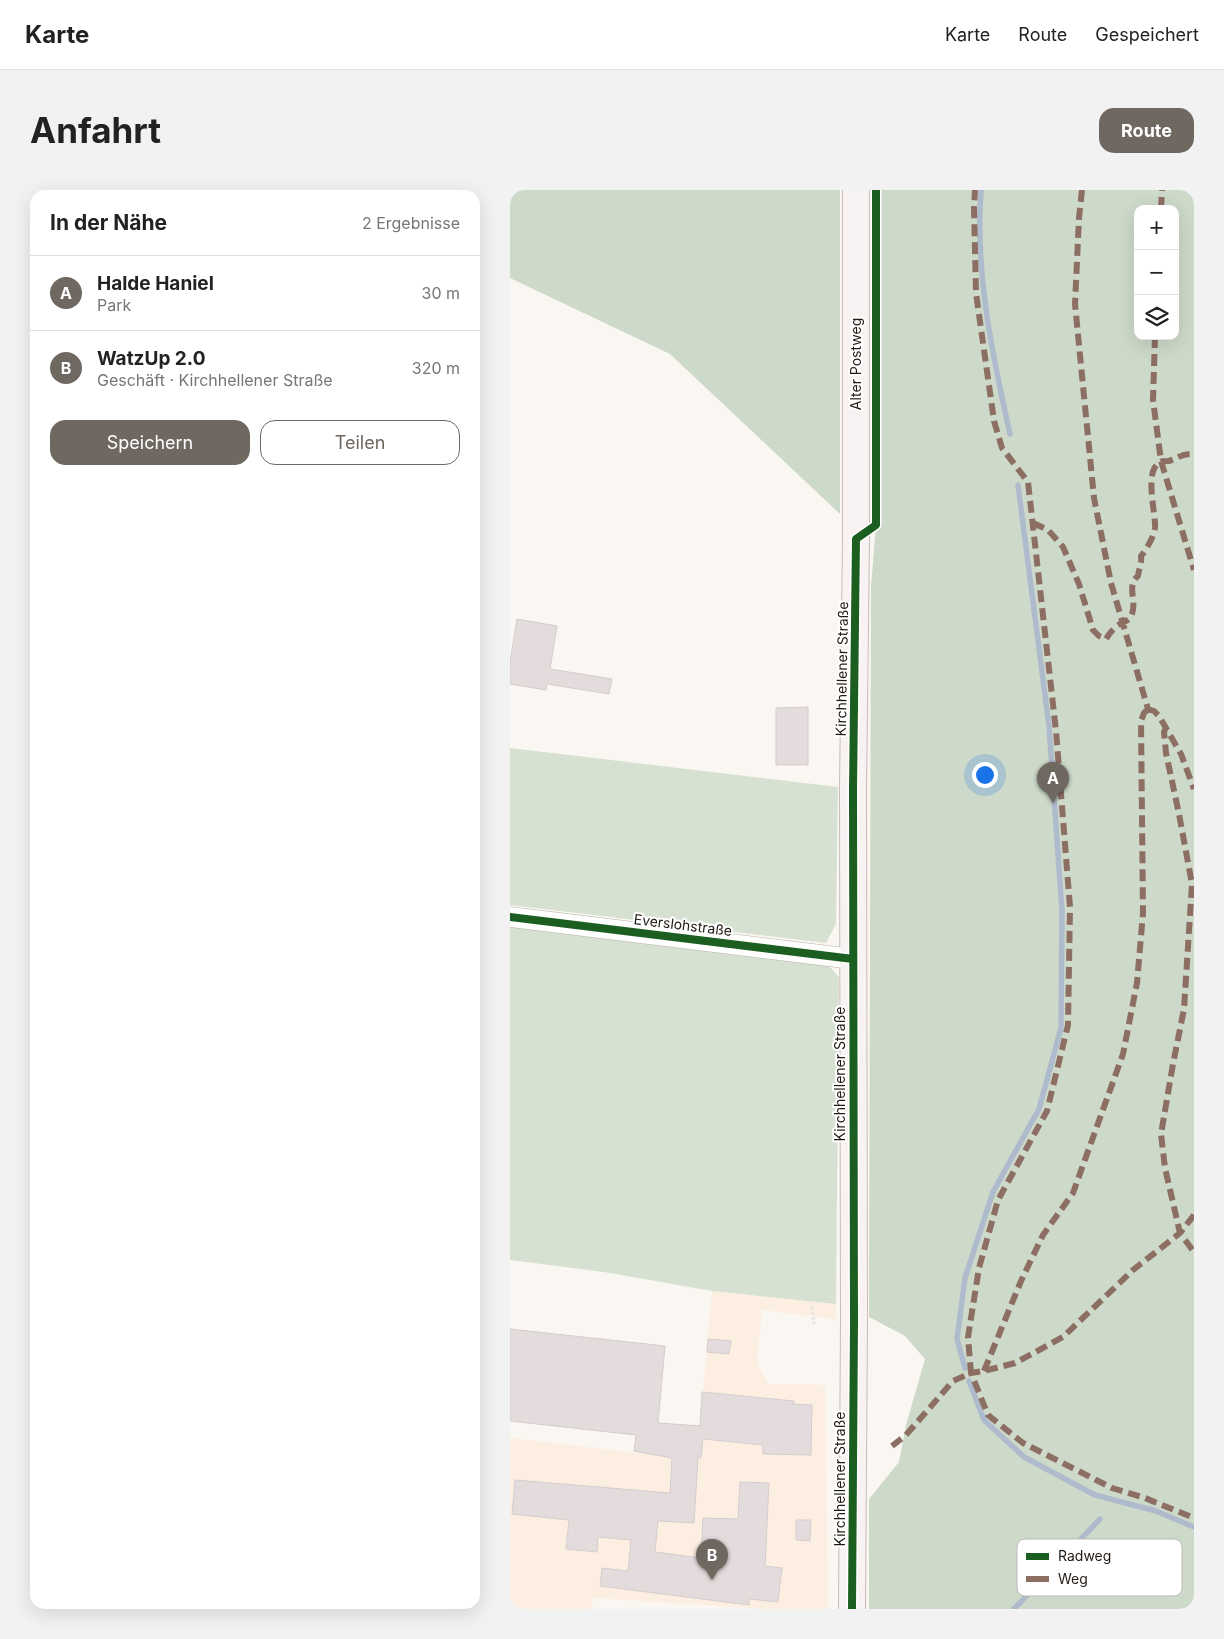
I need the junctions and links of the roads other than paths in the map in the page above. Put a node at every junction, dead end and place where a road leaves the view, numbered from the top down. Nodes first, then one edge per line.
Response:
1 (856, 190) edge
2 (856, 539) joint
3 (510, 916) edge
4 (853, 959) junction
5 (852, 1609) edge

1 - 2 main road, Alter Postweg
2 - 4 main road, Kirchhellener Straße
3 - 4 street, Everslohstraße
4 - 5 main road, Kirchhellener Straße

